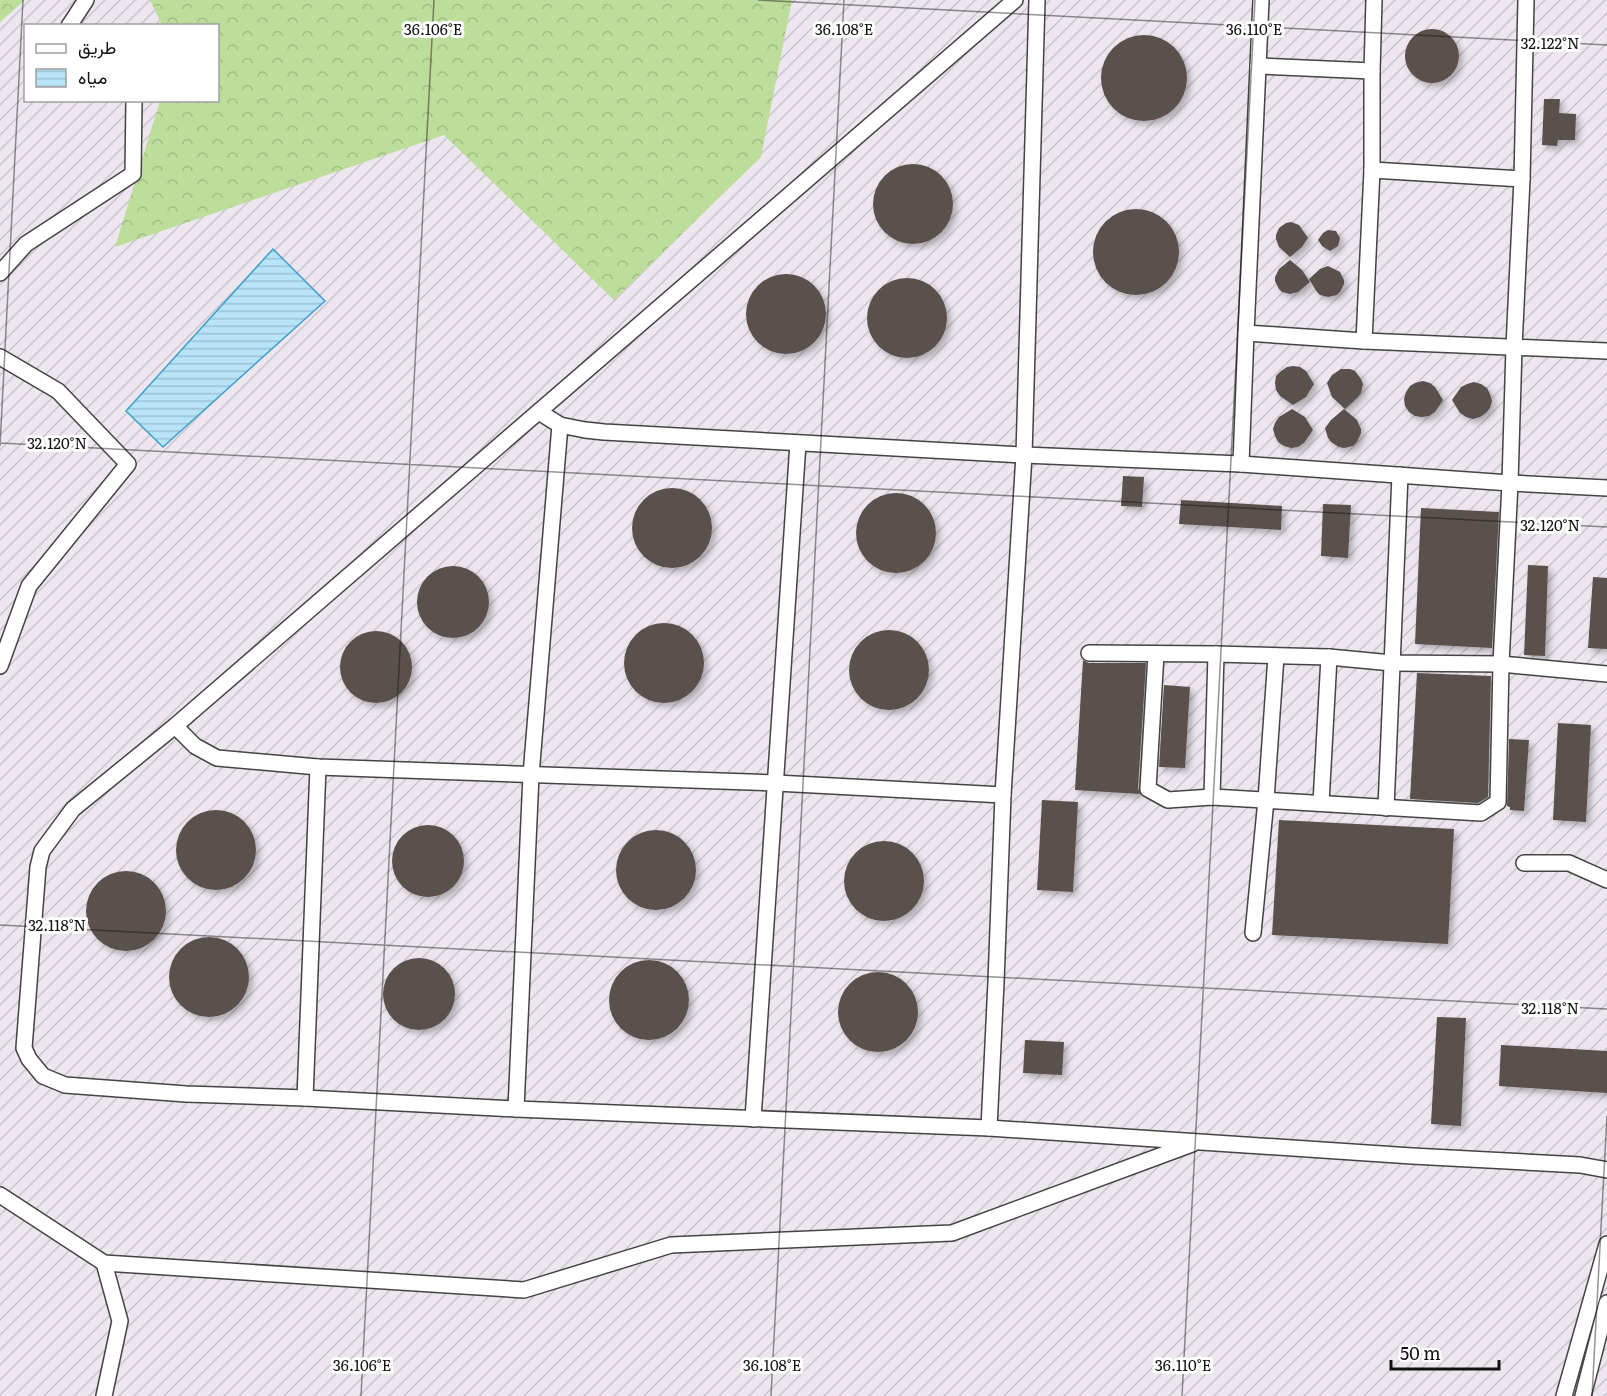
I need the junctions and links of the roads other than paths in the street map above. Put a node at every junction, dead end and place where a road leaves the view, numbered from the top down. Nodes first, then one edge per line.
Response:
1 (86, 0) edge
2 (1015, 0) edge
3 (1037, 0) edge
4 (1261, 0) edge
5 (1374, 0) edge
6 (1526, 0) edge
7 (70, 24) edge
8 (1258, 66) junction
9 (1372, 71) junction
10 (134, 102) edge
11 (1372, 170) junction
12 (1522, 179) junction
13 (0, 273) edge
14 (1246, 333) junction
15 (1364, 340) junction
16 (1514, 347) junction
17 (1607, 351) edge
18 (0, 357) edge
19 (539, 412) junction
20 (560, 425) junction
21 (798, 443) junction
22 (1024, 455) junction
23 (1241, 464) junction
24 (1400, 475) junction
25 (1510, 483) junction
26 (1607, 488) edge
27 (1089, 653) dead end
28 (1156, 654) junction
29 (1216, 654) junction
30 (1276, 656) junction
31 (1329, 657) junction
32 (1392, 663) junction
33 (1501, 664) junction
34 (0, 666) edge
35 (1607, 674) edge
36 (175, 726) junction
37 (318, 767) junction
38 (531, 775) junction
39 (776, 783) junction
40 (1003, 795) junction
41 (1212, 797) junction
42 (1266, 800) junction
43 (1321, 803) junction
44 (1386, 808) junction
45 (1524, 863) dead end
46 (1607, 880) edge
47 (1253, 933) dead end
48 (305, 1098) junction
49 (516, 1109) junction
50 (753, 1119) junction
51 (989, 1128) junction
52 (1198, 1142) junction
53 (1607, 1170) edge
54 (0, 1196) edge
55 (1607, 1245) edge
56 (104, 1263) junction
57 (1607, 1303) edge
58 (104, 1396) edge
59 (1564, 1396) edge
60 (1583, 1396) edge

1 - 7 lane
2 - 19 lane
3 - 22 lane
4 - 8 lane
5 - 9 lane
6 - 12 lane
8 - 9 lane
8 - 14 lane
9 - 11 lane
10 - 13 lane
11 - 12 lane
11 - 15 lane
12 - 16 lane
14 - 15 lane
14 - 23 lane
15 - 16 lane
16 - 17 lane
16 - 25 lane
18 - 34 lane
19 - 20 lane
19 - 36 lane
20 - 21 lane
20 - 38 lane
21 - 22 lane
21 - 39 lane
22 - 23 lane
22 - 40 lane
23 - 24 lane
24 - 25 lane
24 - 32 lane
25 - 26 lane
25 - 33 lane
27 - 28 lane
28 - 29 lane
28 - 41 lane
29 - 30 lane
29 - 41 lane
30 - 31 lane
30 - 42 lane
31 - 32 lane
31 - 43 lane
32 - 33 lane
32 - 44 lane
33 - 35 lane
33 - 44 lane
36 - 37 lane
36 - 48 lane
37 - 38 lane
37 - 48 lane
38 - 39 lane
38 - 49 lane
39 - 40 lane
39 - 50 lane
40 - 51 lane
41 - 42 lane
42 - 43 lane
42 - 47 lane
43 - 44 lane
45 - 46 lane
48 - 49 lane
49 - 50 lane
50 - 51 lane
51 - 52 lane
52 - 53 lane
52 - 56 lane
54 - 56 lane
55 - 59 lane
56 - 58 lane
57 - 60 lane

